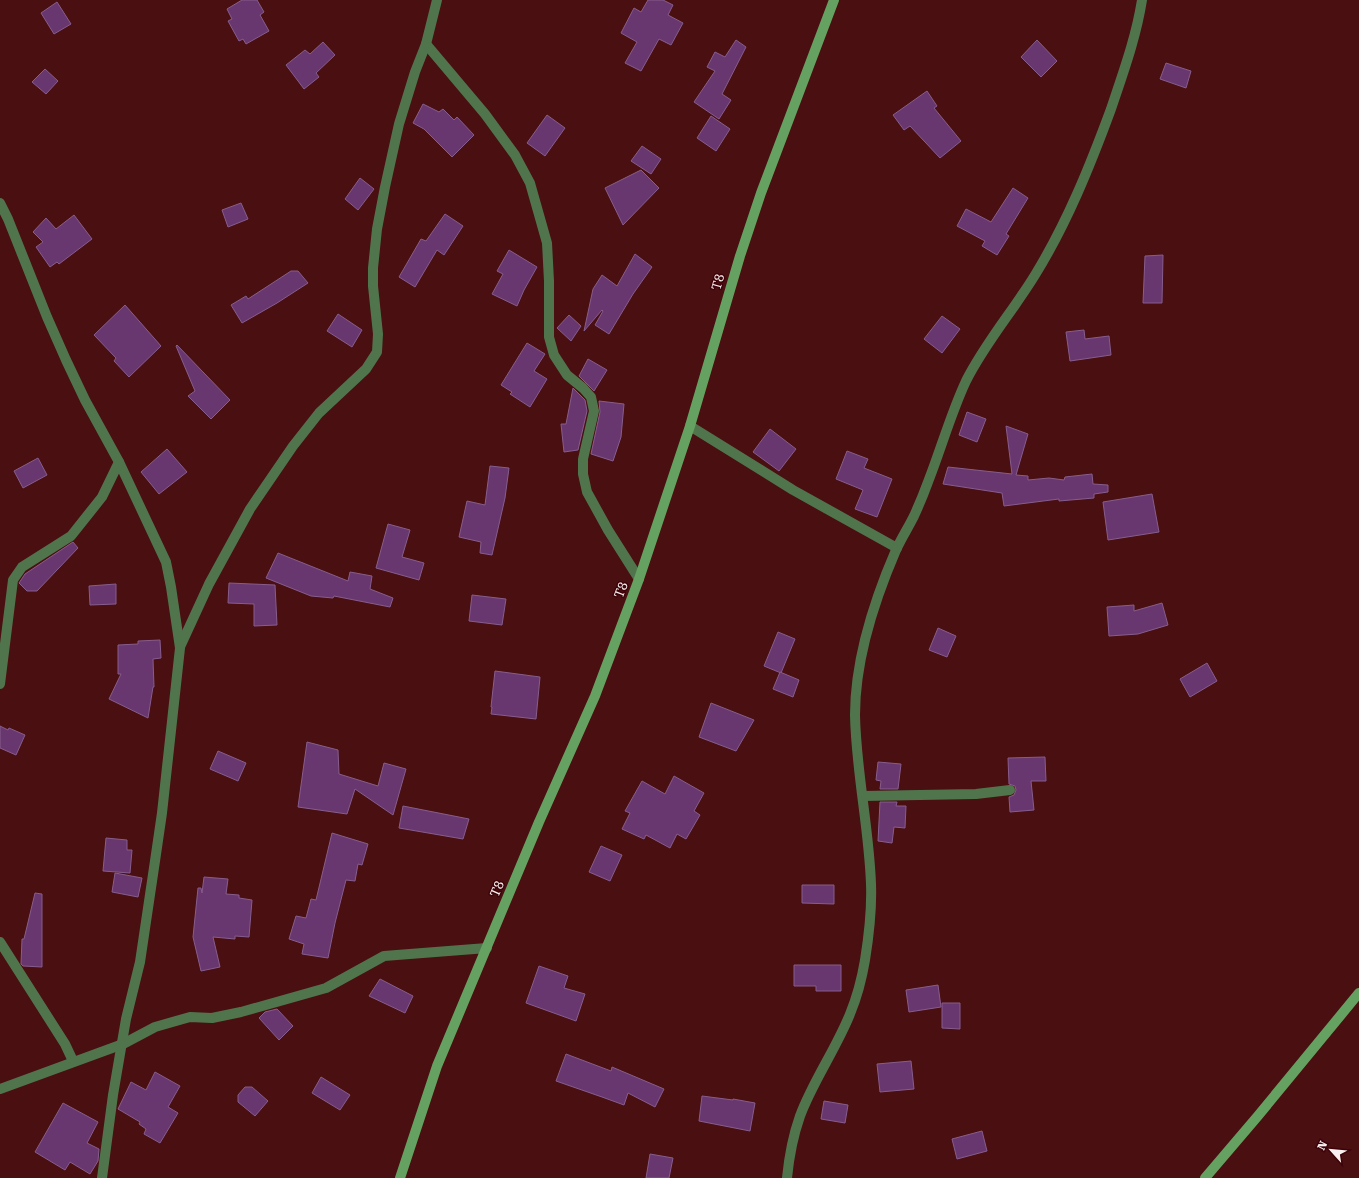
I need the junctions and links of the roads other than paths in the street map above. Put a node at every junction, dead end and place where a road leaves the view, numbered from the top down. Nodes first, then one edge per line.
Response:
1 (437, 0) edge
2 (834, 0) edge
3 (1142, 0) edge
4 (426, 44) junction
5 (0, 203) edge
6 (690, 426) junction
7 (119, 462) junction
8 (897, 548) junction
9 (639, 579) junction
10 (180, 648) junction
11 (0, 684) edge
12 (1010, 790) dead end
13 (863, 796) junction
14 (0, 942) edge
15 (487, 948) junction
16 (1359, 993) edge
17 (123, 1044) junction
18 (74, 1061) junction
19 (0, 1081) edge
20 (20, 1082) junction
21 (0, 1089) edge
22 (102, 1178) edge
23 (400, 1178) edge
24 (787, 1178) edge
25 (1205, 1178) edge

1 - 4 street
2 - 6 street, T8
3 - 8 street
4 - 9 street
4 - 10 street
5 - 7 street
6 - 8 street
6 - 9 street, T8
7 - 10 street
7 - 11 street
8 - 13 street
9 - 15 street, T8
10 - 17 street
12 - 13 street
13 - 24 street
14 - 18 street
15 - 17 street
15 - 23 street, T8
16 - 25 street
17 - 18 street
17 - 22 street
18 - 20 street
19 - 20 street
20 - 21 street

